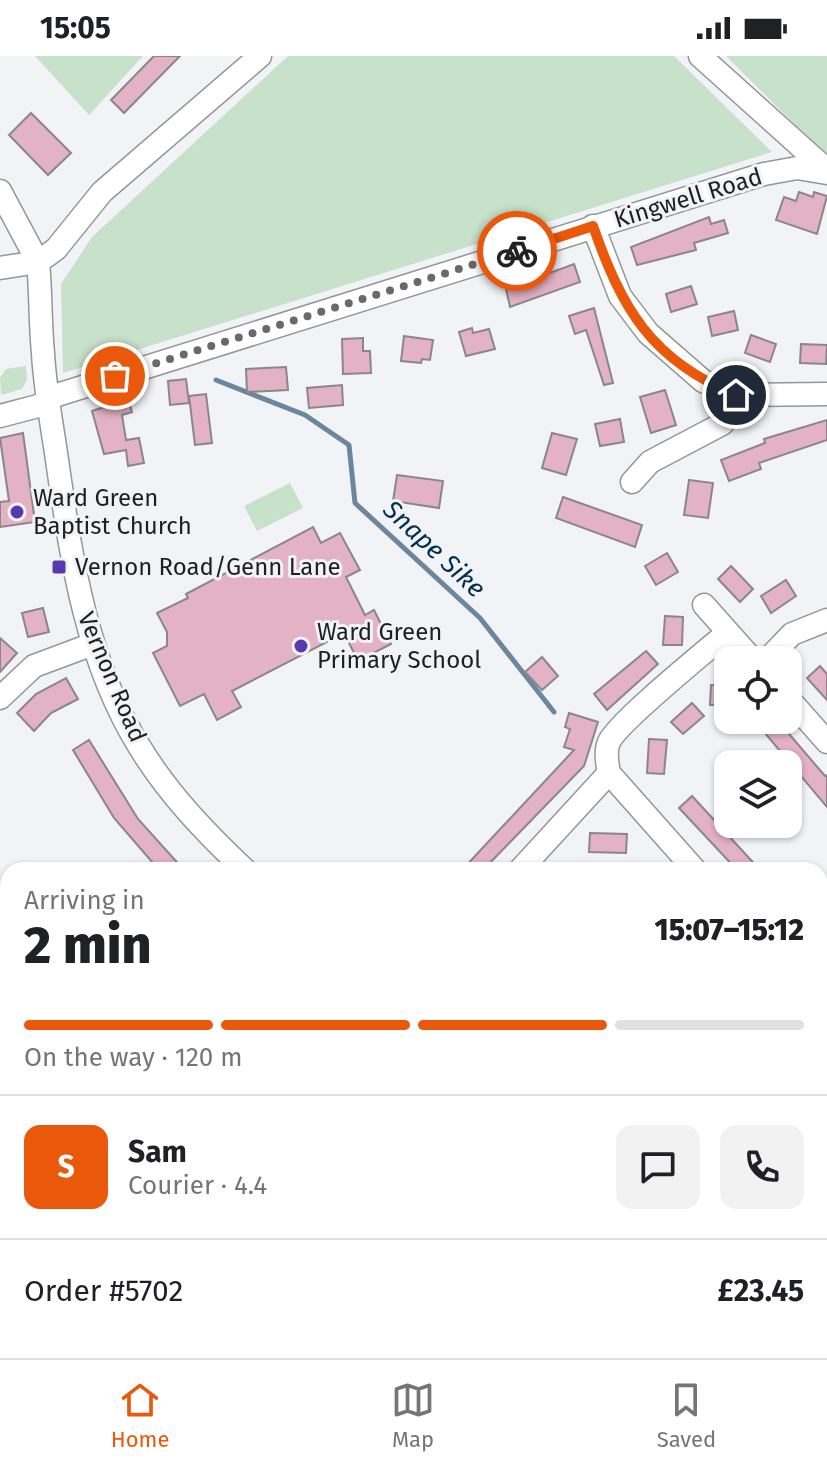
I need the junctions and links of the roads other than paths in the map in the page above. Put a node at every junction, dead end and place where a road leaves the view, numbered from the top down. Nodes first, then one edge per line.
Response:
1 (260, 56) edge
2 (700, 56) edge
3 (823, 172) edge
4 (0, 191) edge
5 (593, 226) junction
6 (38, 262) junction
7 (0, 268) edge
8 (827, 394) edge
9 (736, 395) junction
10 (48, 400) junction
11 (0, 416) edge
12 (632, 482) dead end
13 (704, 605) dead end
14 (827, 620) edge
15 (727, 633) junction
16 (93, 644) junction
17 (740, 646) edge
18 (780, 646) edge
19 (0, 698) edge
20 (802, 714) edge
21 (827, 742) edge
22 (609, 773) junction
23 (236, 862) edge
24 (527, 862) edge
25 (688, 862) edge

1 - 6 street
2 - 3 street
3 - 5 street, Kingwell Road
4 - 6 street
5 - 9 street
5 - 10 street, Kingwell Road
6 - 7 street
6 - 10 street, Vernon Road
8 - 9 street
9 - 12 street
10 - 11 street, Kingwell Road
10 - 16 street, Vernon Road
13 - 15 street
14 - 18 street
15 - 17 street
15 - 22 street
16 - 19 street
16 - 23 street, Vernon Road
20 - 21 street
22 - 24 street
22 - 25 street

